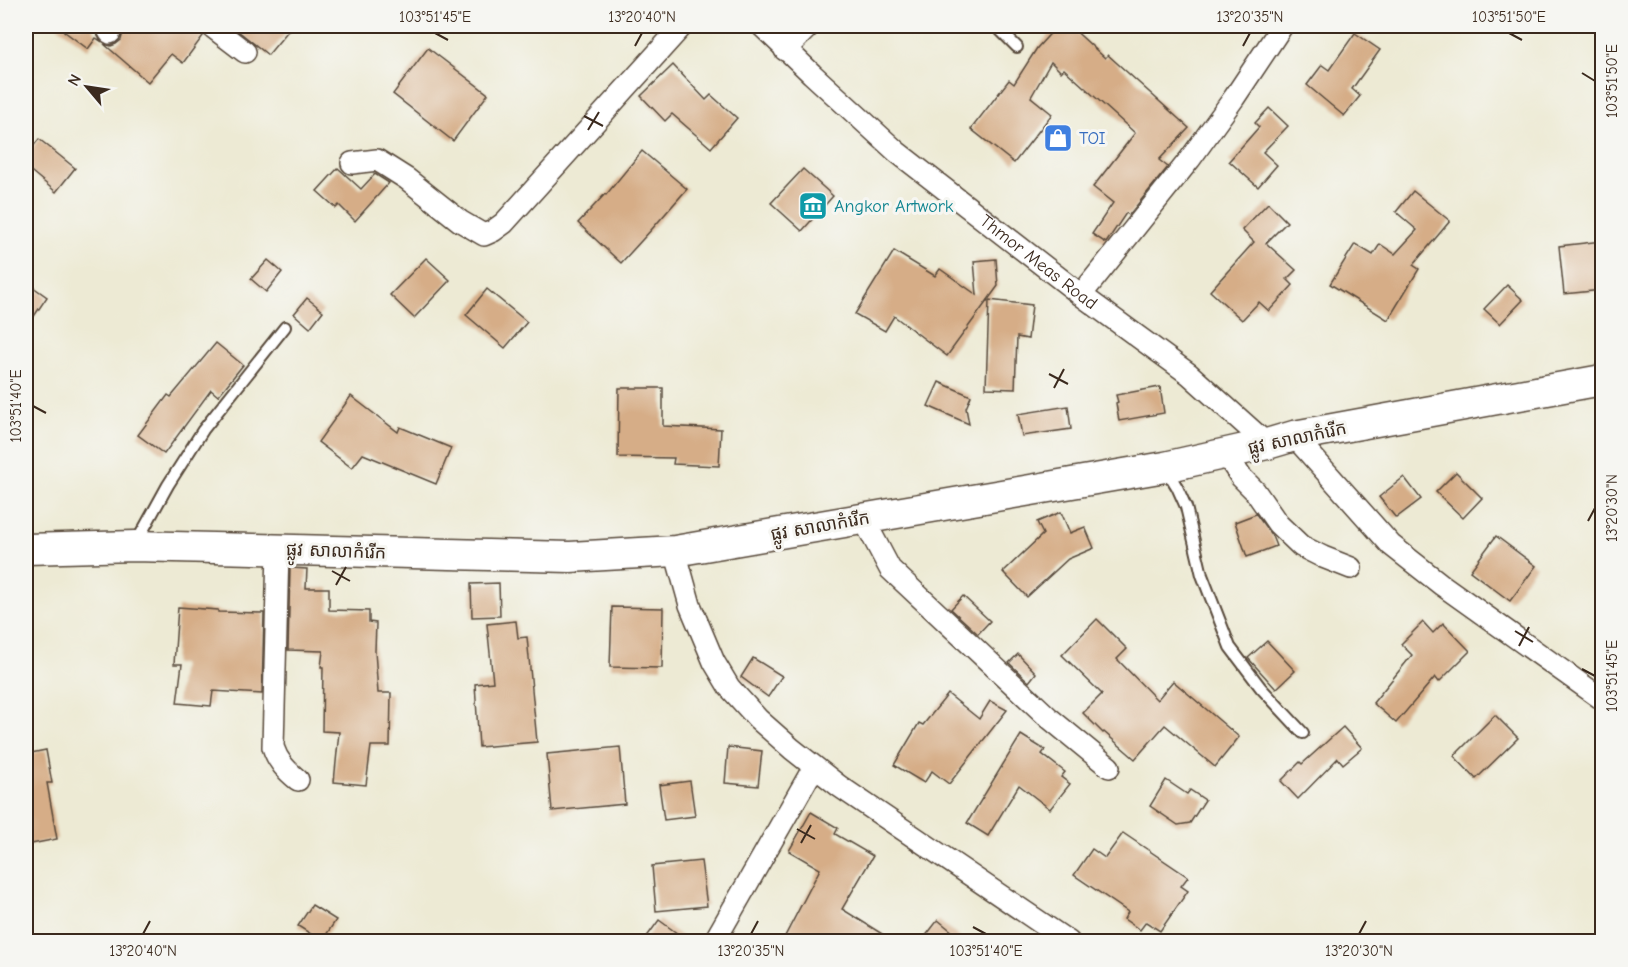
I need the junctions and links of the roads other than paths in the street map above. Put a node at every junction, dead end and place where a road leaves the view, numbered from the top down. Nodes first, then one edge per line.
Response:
1 (211, 26) edge
2 (682, 26) edge
3 (762, 26) edge
4 (809, 26) edge
5 (996, 26) edge
6 (1282, 26) edge
7 (1017, 47) dead end
8 (785, 50) junction
9 (244, 52) dead end
10 (352, 163) dead end
11 (1081, 295) junction
12 (285, 327) dead end
13 (1602, 380) edge
14 (1281, 440) junction
15 (1225, 453) junction
16 (1165, 467) junction
17 (863, 518) junction
18 (135, 546) junction
19 (26, 549) edge
20 (278, 550) junction
21 (675, 551) junction
22 (1352, 568) dead end
23 (1602, 699) edge
24 (1303, 733) dead end
25 (814, 767) junction
26 (1109, 767) dead end
27 (298, 780) dead end
28 (714, 942) edge
29 (1069, 942) edge

1 - 9 street
2 - 10 street
3 - 8 street, Thmor Meas Road
4 - 8 street
5 - 7 lane
6 - 11 street
8 - 11 street, Thmor Meas Road
11 - 14 street, Thmor Meas Road
12 - 18 lane
13 - 14 street, ផ្លូវ សាលាកំរើក
14 - 15 street, ផ្លូវ សាលាកំរើក
14 - 23 street, Thmor Meas Road
15 - 16 street, ផ្លូវ សាលាកំរើក
15 - 22 street
16 - 17 street, ផ្លូវ សាលាកំរើក
16 - 24 lane
17 - 21 street, ផ្លូវ សាលាកំរើក
17 - 26 street
18 - 19 street, ផ្លូវ សាលាកំរើក
18 - 20 street, ផ្លូវ សាលាកំរើក
20 - 21 street, ផ្លូវ សាលាកំរើក
20 - 27 street
21 - 25 street
25 - 28 street
25 - 29 street

